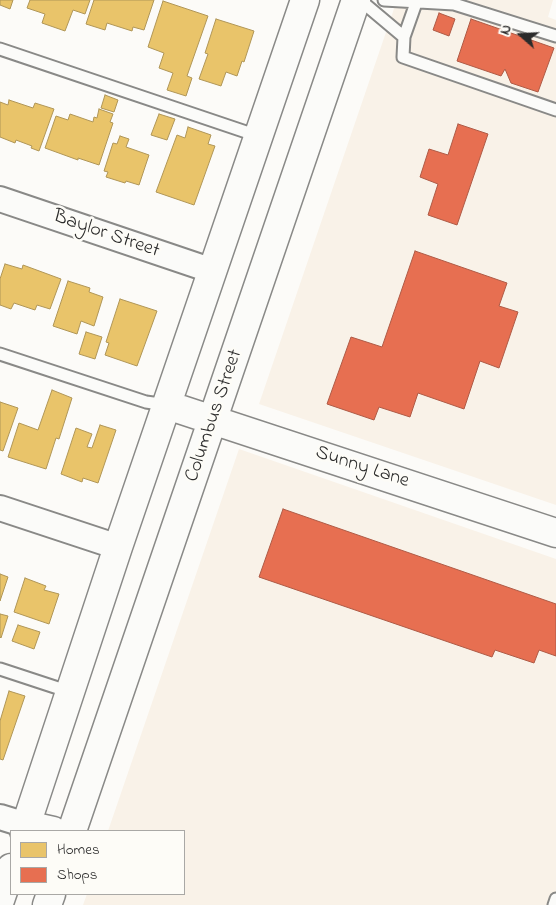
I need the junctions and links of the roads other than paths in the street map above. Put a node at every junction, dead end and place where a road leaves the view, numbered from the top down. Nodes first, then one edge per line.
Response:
1 (305, 0) edge
2 (358, 0) edge
3 (384, 0) edge
4 (416, 3) junction
5 (556, 36) edge
6 (404, 37) junction
7 (0, 49) edge
8 (556, 110) edge
9 (258, 136) junction
10 (0, 199) edge
11 (213, 271) junction
12 (0, 354) edge
13 (167, 405) junction
14 (214, 419) junction
15 (0, 508) edge
16 (556, 533) edge
17 (118, 547) junction
18 (0, 669) edge
19 (70, 692) junction
20 (0, 816) edge
21 (25, 828) edge
22 (44, 830) edge
23 (72, 830) edge
24 (10, 871) edge
25 (556, 899) edge
26 (0, 900) edge
27 (554, 905) edge

1 - 9 main road
2 - 6 lane
2 - 14 main road, Columbus Street
3 - 4 lane
4 - 5 lane
4 - 6 lane
6 - 8 lane
7 - 9 lane
9 - 11 main road
10 - 11 street, Baylor Street
11 - 13 main road
12 - 13 lane
13 - 14 main road, Sunny Lane
13 - 17 main road
14 - 16 main road, Sunny Lane
14 - 23 main road, Columbus Street
15 - 17 street
17 - 19 main road
18 - 19 lane
19 - 21 main road
20 - 21 street
21 - 22 main road
24 - 26 main road
25 - 27 lane

